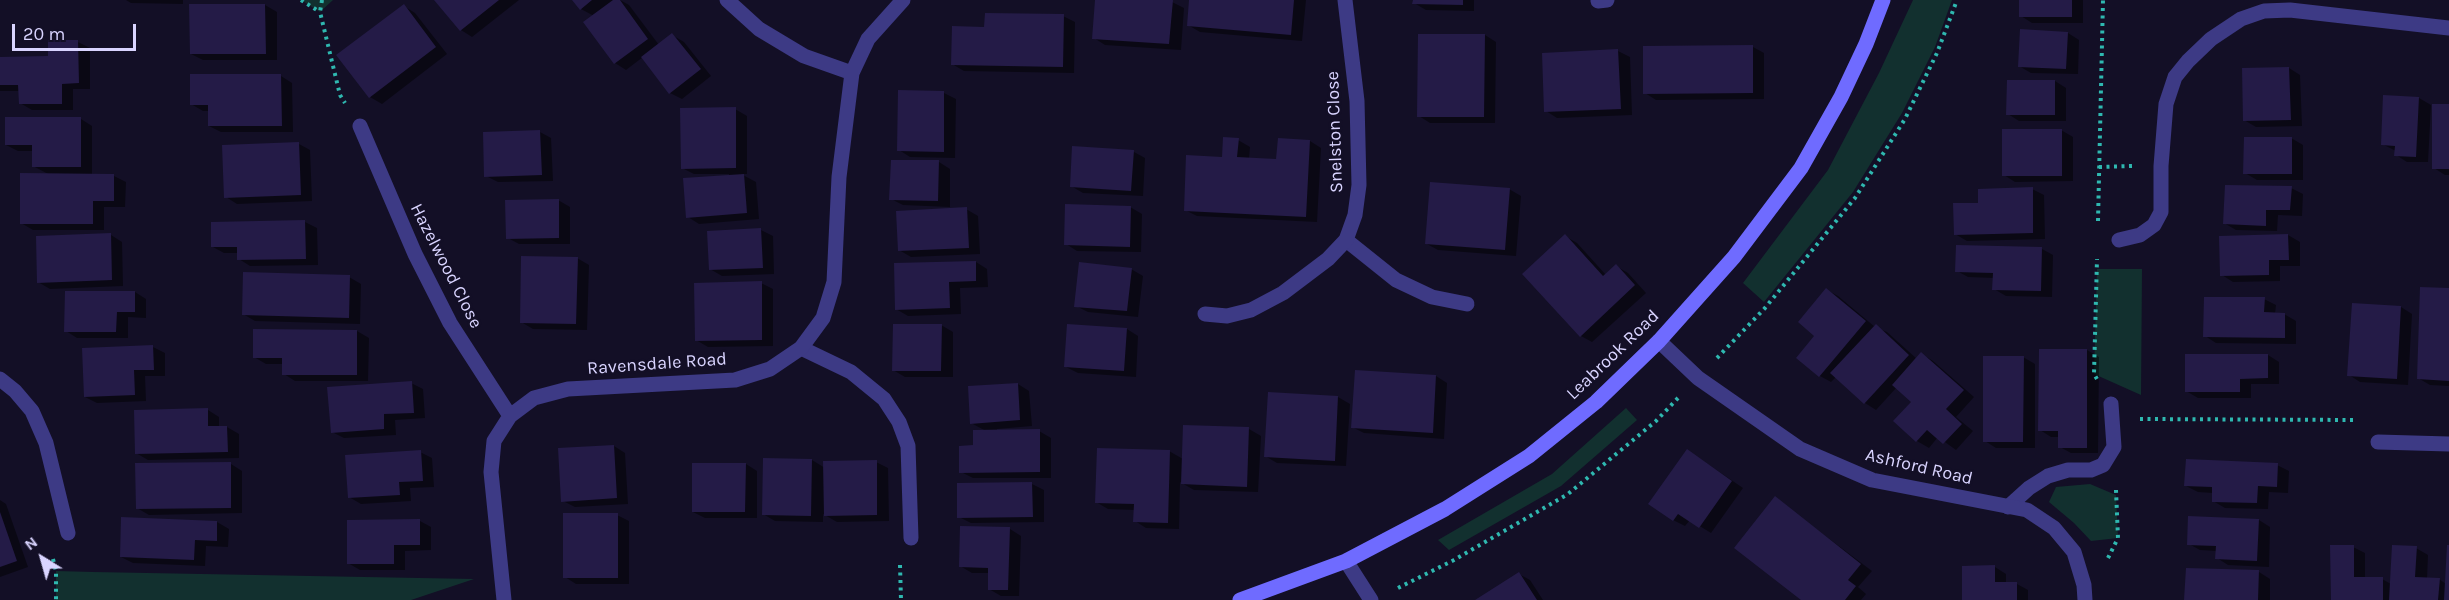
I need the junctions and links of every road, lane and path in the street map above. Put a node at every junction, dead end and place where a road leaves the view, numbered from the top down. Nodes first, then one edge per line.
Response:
1 (301, 0) edge
2 (322, 0) edge
3 (727, 0) edge
4 (903, 0) edge
5 (1345, 0) edge
6 (1607, 0) edge
7 (1883, 0) edge
8 (2103, 0) edge
9 (1598, 1) edge
10 (320, 12) junction
11 (2449, 28) edge
12 (852, 73) junction
13 (360, 126) joint
14 (2098, 229) dead end
15 (1346, 240) junction
16 (2119, 240) dead end
17 (2098, 249) dead end
18 (1467, 304) dead end
19 (1205, 314) dead end
20 (1659, 341) junction
21 (801, 348) junction
22 (0, 379) edge
23 (2110, 404) junction
24 (510, 416) junction
25 (2378, 442) joint
26 (2449, 444) edge
27 (2114, 447) junction
28 (2008, 507) junction
29 (68, 533) joint
30 (911, 538) dead end
31 (1346, 561) junction
32 (2085, 592) edge
33 (56, 600) edge
34 (504, 600) edge
35 (1240, 600) edge
36 (1371, 600) edge

1 - 10 path
2 - 10 path
3 - 12 street
4 - 12 street, Ravensdale Road
5 - 15 street, Snelston Close
6 - 9 street
7 - 20 street, Leabrook Road
8 - 14 path
10 - 13 path
11 - 16 street
12 - 21 street, Ravensdale Road
13 - 24 street, Hazelwood Close
15 - 18 street
15 - 19 street, Snelston Close
17 - 23 path
20 - 28 street, Ashford Road
20 - 31 street, Leabrook Road
21 - 24 street, Ravensdale Road
21 - 30 street
22 - 29 street
23 - 25 path
23 - 27 street
24 - 34 street, Ravensdale Road
25 - 26 street
27 - 28 street
27 - 32 path
28 - 32 street, Ashford Road
29 - 33 path
31 - 35 street, Leabrook Road
31 - 36 street

